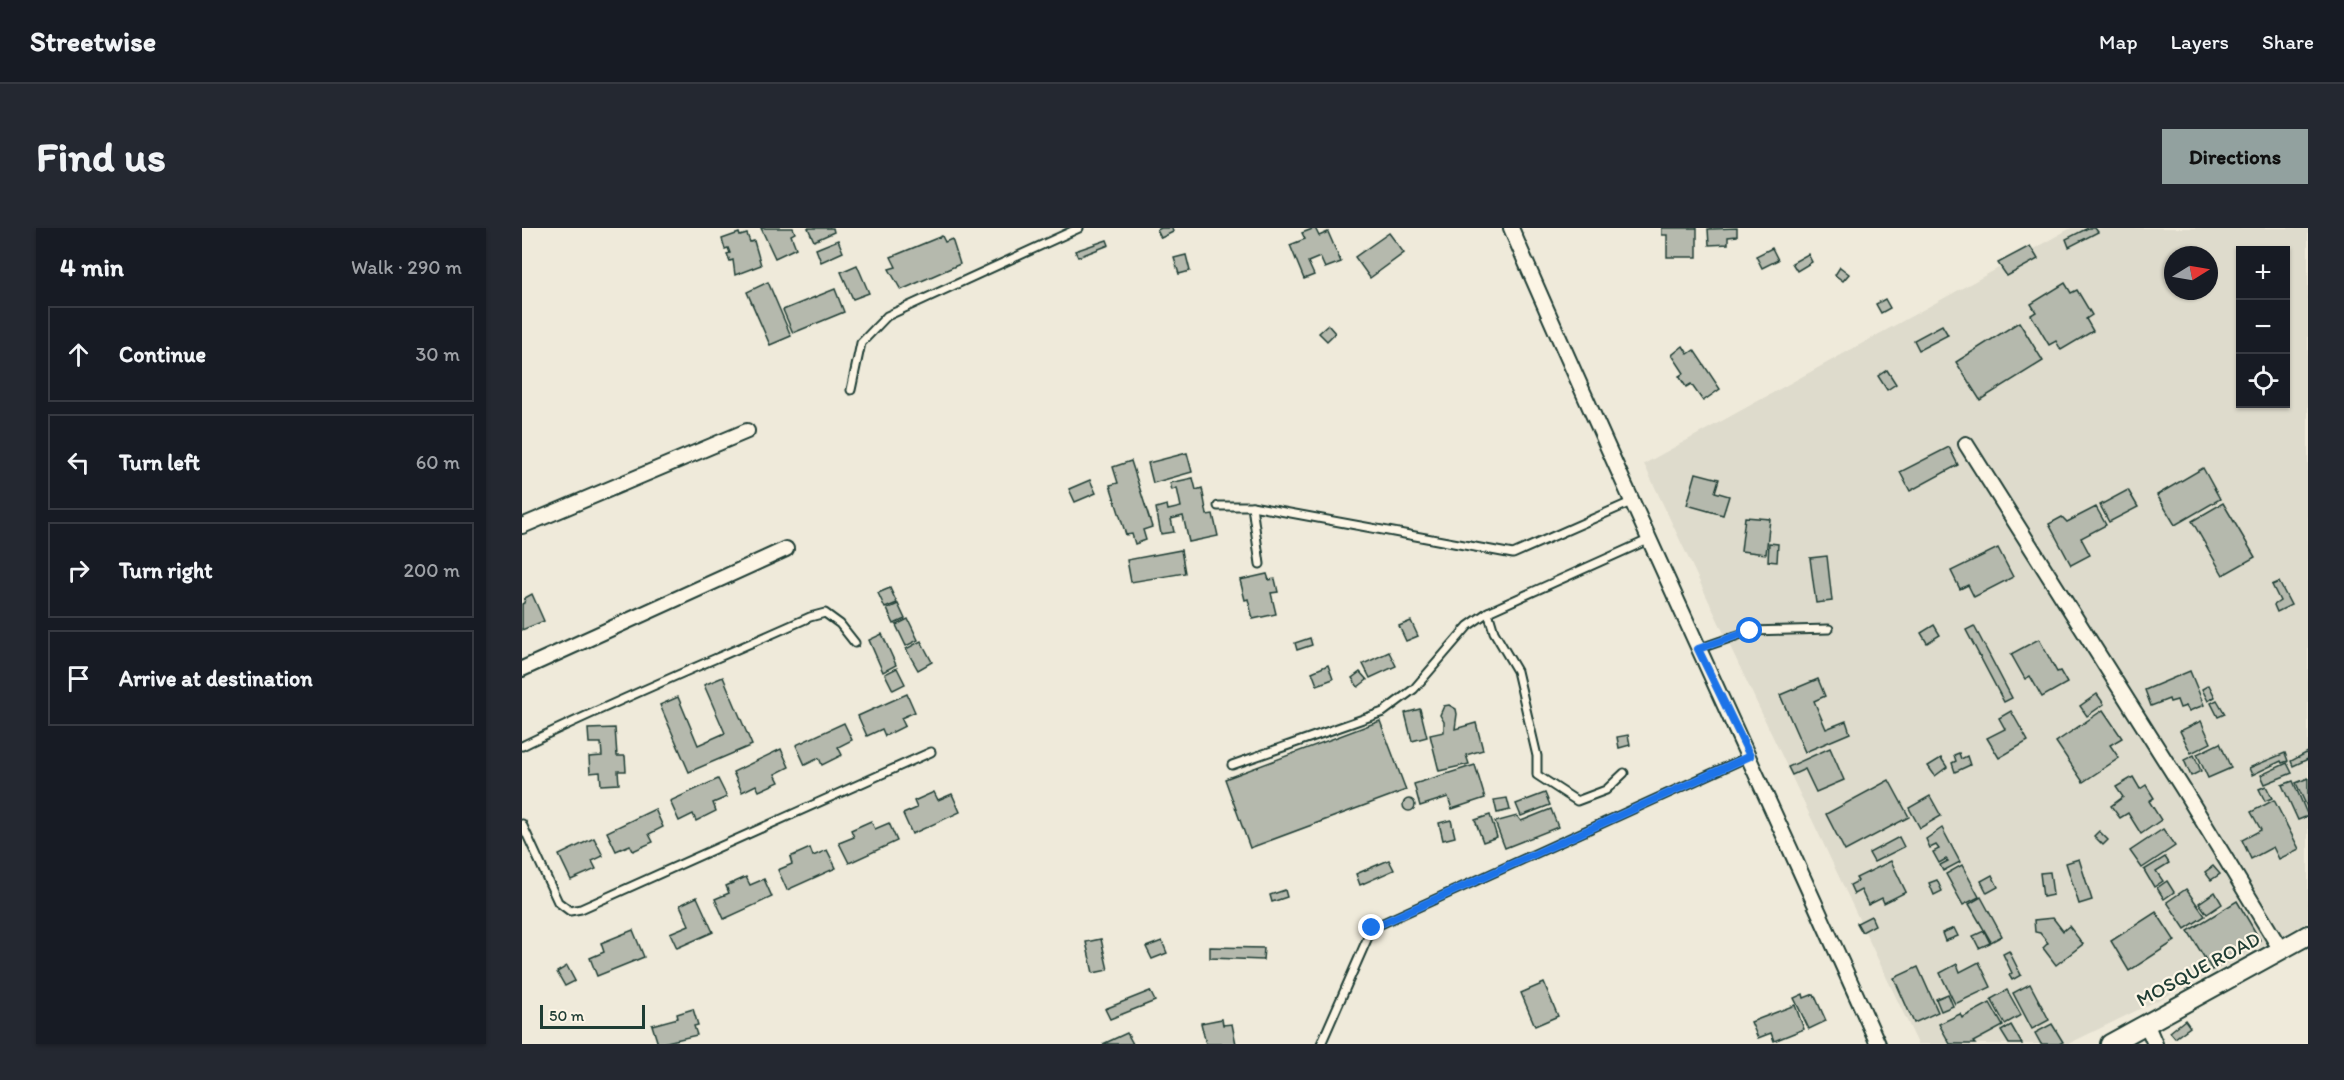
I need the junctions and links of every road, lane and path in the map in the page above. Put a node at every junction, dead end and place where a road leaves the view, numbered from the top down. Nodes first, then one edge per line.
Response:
1 (1079, 228) edge
2 (1511, 228) edge
3 (852, 390) dead end
4 (747, 431) dead end
5 (1966, 444) dead end
6 (1631, 502) junction
7 (1218, 506) dead end
8 (1252, 506) junction
9 (522, 526) edge
10 (1648, 540) junction
11 (786, 549) dead end
12 (1260, 564) dead end
13 (1488, 612) junction
14 (1829, 629) dead end
15 (855, 643) dead end
16 (1698, 649) junction
17 (522, 669) edge
18 (522, 746) edge
19 (931, 752) dead end
20 (1750, 756) junction
21 (1232, 765) dead end
22 (1624, 773) dead end
23 (522, 824) edge
24 (2308, 935) edge
25 (2281, 950) junction
26 (2146, 1023) junction
27 (1321, 1044) edge
28 (1878, 1044) edge
29 (2110, 1044) edge
30 (2155, 1044) edge

1 - 3 lane
2 - 6 street
4 - 9 street
5 - 25 street
6 - 8 lane
6 - 10 street
7 - 8 lane
8 - 12 lane
10 - 13 lane
10 - 16 street
11 - 17 street
13 - 21 lane
13 - 22 lane
14 - 16 lane
15 - 18 lane
16 - 20 street
19 - 23 lane
20 - 27 lane
20 - 28 street
24 - 25 street, MOSQUE ROAD
25 - 26 street, MOSQUE ROAD
26 - 29 street, MOSQUE ROAD
26 - 30 street

